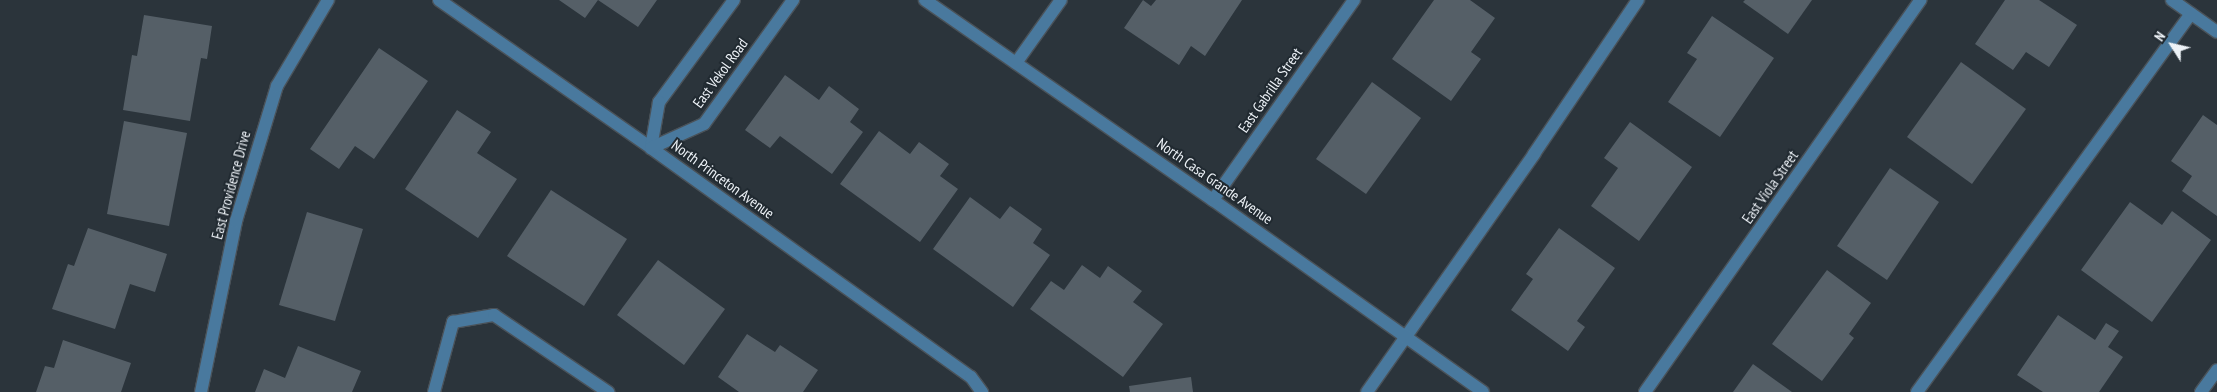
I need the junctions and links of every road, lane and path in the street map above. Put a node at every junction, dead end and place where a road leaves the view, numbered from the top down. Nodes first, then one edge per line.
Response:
1 (328, 0) edge
2 (439, 0) edge
3 (734, 0) edge
4 (793, 0) edge
5 (925, 0) edge
6 (1061, 0) edge
7 (1354, 0) edge
8 (1638, 0) edge
9 (1921, 0) edge
10 (2172, 0) edge
11 (2191, 14) junction
12 (2217, 32) edge
13 (1016, 63) junction
14 (651, 148) junction
15 (1213, 200) junction
16 (1406, 337) junction
17 (2217, 370) edge
18 (200, 392) edge
19 (434, 392) edge
20 (608, 392) edge
21 (982, 392) edge
22 (1367, 392) edge
23 (1484, 392) edge
24 (1645, 392) edge
25 (1917, 392) edge
26 (2201, 392) edge

1 - 18 street, East Providence Drive
2 - 14 street, North Princeton Avenue
3 - 14 street
4 - 14 street, East Vekol Road
5 - 13 street, North Casa Grande Avenue
6 - 13 street
7 - 15 street, East Gabrilla Street
8 - 16 street
9 - 24 street, East Viola Street
10 - 11 street
11 - 12 street
11 - 25 street
13 - 15 street, North Casa Grande Avenue
14 - 21 street, North Princeton Avenue
15 - 16 street, North Casa Grande Avenue
16 - 22 street
16 - 23 street, North Casa Grande Avenue
17 - 26 street
19 - 20 street

